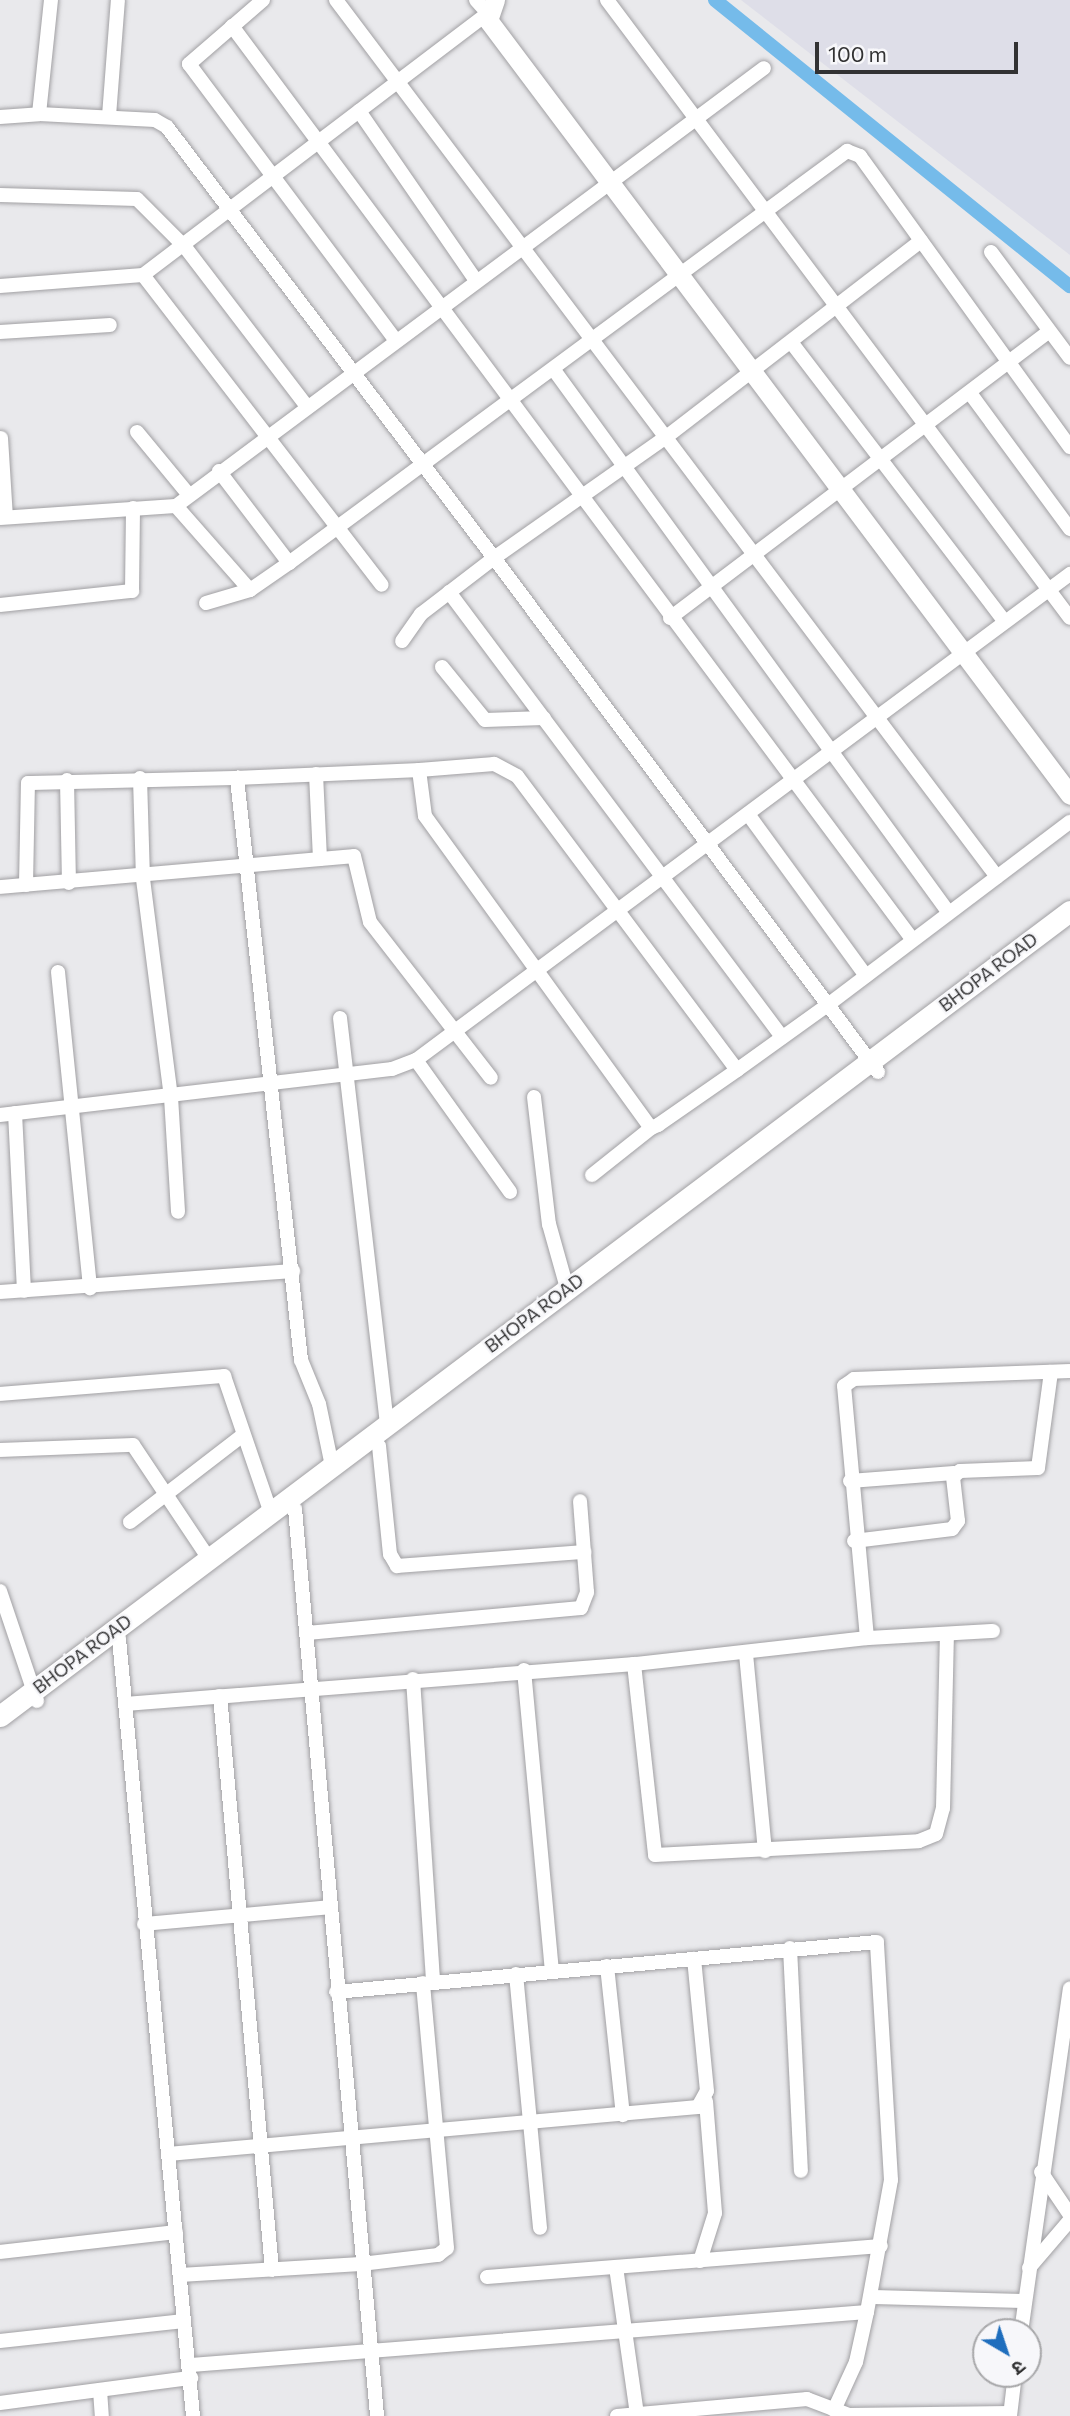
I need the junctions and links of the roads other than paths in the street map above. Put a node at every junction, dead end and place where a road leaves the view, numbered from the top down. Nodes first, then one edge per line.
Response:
1 (51, 0) edge
2 (118, 0) edge
3 (263, 0) edge
4 (336, 0) edge
5 (607, 0) edge
6 (486, 7) edge
7 (232, 26) junction
8 (764, 68) dead end
9 (401, 82) junction
10 (359, 111) junction
11 (39, 114) junction
12 (109, 116) junction
13 (0, 117) edge
14 (698, 117) junction
15 (314, 143) junction
16 (272, 175) junction
17 (610, 183) junction
18 (0, 195) edge
19 (769, 209) junction
20 (226, 210) junction
21 (921, 241) junction
22 (522, 245) junction
23 (185, 247) junction
24 (991, 253) dead end
25 (144, 275) junction
26 (680, 275) junction
27 (475, 279) junction
28 (0, 286) edge
29 (840, 305) junction
30 (439, 306) junction
31 (110, 325) dead end
32 (1049, 331) junction
33 (0, 332) edge
34 (395, 339) junction
35 (592, 342) junction
36 (791, 342) junction
37 (1070, 358) edge
38 (1008, 364) junction
39 (554, 370) junction
40 (752, 371) junction
41 (350, 372) junction
42 (970, 393) junction
43 (305, 404) junction
44 (508, 404) junction
45 (0, 422) edge
46 (928, 426) junction
47 (137, 432) dead end
48 (263, 436) junction
49 (1, 438) edge
50 (665, 438) junction
51 (1070, 447) edge
52 (883, 461) junction
53 (422, 466) junction
54 (624, 467) junction
55 (219, 471) junction
56 (842, 491) junction
57 (190, 495) junction
58 (580, 497) junction
59 (176, 506) junction
60 (133, 508) junction
61 (3, 518) edge
62 (333, 527) junction
63 (1070, 529) edge
64 (494, 558) junction
65 (754, 559) junction
66 (289, 563) junction
67 (1070, 574) edge
68 (382, 585) dead end
69 (713, 588) junction
70 (250, 590) junction
71 (1049, 590) junction
72 (449, 592) junction
73 (206, 603) dead end
74 (0, 605) edge
75 (670, 618) junction
76 (1070, 618) edge
77 (1005, 622) junction
78 (402, 641) dead end
79 (964, 653) junction
80 (442, 667) dead end
81 (544, 718) junction
82 (874, 720) junction
83 (835, 752) junction
84 (419, 770) junction
85 (316, 774) junction
86 (140, 778) junction
87 (237, 778) junction
88 (67, 780) junction
89 (792, 783) junction
90 (1070, 795) edge
91 (748, 814) junction
92 (1070, 822) edge
93 (706, 846) junction
94 (320, 859) junction
95 (245, 869) junction
96 (997, 877) junction
97 (143, 879) junction
98 (663, 879) junction
99 (69, 883) junction
100 (26, 885) junction
101 (0, 887) edge
102 (1070, 911) edge
103 (617, 912) junction
104 (949, 913) junction
105 (1070, 925) edge
106 (912, 939) junction
107 (536, 970) junction
108 (58, 972) dead end
109 (866, 976) junction
110 (830, 1003) junction
111 (340, 1018) dead end
112 (455, 1031) junction
113 (782, 1037) junction
114 (416, 1060) junction
115 (874, 1066) junction
116 (737, 1070) junction
117 (349, 1074) junction
118 (491, 1078) dead end
119 (272, 1084) junction
120 (171, 1097) junction
121 (534, 1097) dead end
122 (74, 1109) junction
123 (15, 1113) junction
124 (0, 1115) edge
125 (651, 1128) junction
126 (592, 1175) dead end
127 (510, 1192) dead end
128 (178, 1212) dead end
129 (293, 1271) junction
130 (90, 1288) junction
131 (567, 1288) junction
132 (24, 1291) junction
133 (0, 1292) edge
134 (1070, 1371) edge
135 (1051, 1372) junction
136 (0, 1394) edge
137 (387, 1424) junction
138 (243, 1435) junction
139 (379, 1446) junction
140 (0, 1450) edge
141 (332, 1466) junction
142 (954, 1473) junction
143 (850, 1481) junction
144 (167, 1494) junction
145 (580, 1501) dead end
146 (295, 1509) junction
147 (271, 1513) junction
148 (130, 1522) dead end
149 (854, 1541) junction
150 (584, 1552) junction
151 (209, 1559) junction
152 (0, 1591) edge
153 (993, 1631) dead end
154 (307, 1633) junction
155 (947, 1634) junction
156 (867, 1638) junction
157 (119, 1639) junction
158 (746, 1654) junction
159 (634, 1664) junction
160 (524, 1670) junction
161 (413, 1679) junction
162 (311, 1685) junction
163 (220, 1696) junction
164 (34, 1697) junction
165 (125, 1704) junction
166 (0, 1716) edge
167 (0, 1730) edge
168 (765, 1851) junction
169 (330, 1907) junction
170 (237, 1913) junction
171 (144, 1924) junction
172 (790, 1948) junction
173 (694, 1959) junction
174 (607, 1966) junction
175 (552, 1971) junction
176 (516, 1974) junction
177 (428, 1983) junction
178 (1070, 1988) edge
179 (337, 1992) junction
180 (706, 2101) junction
181 (623, 2115) junction
182 (533, 2122) junction
183 (440, 2134) junction
184 (349, 2141) junction
185 (262, 2149) junction
186 (168, 2154) junction
187 (801, 2171) dead end
188 (1041, 2172) junction
189 (1070, 2218) edge
190 (540, 2228) dead end
191 (176, 2232) junction
192 (881, 2246) junction
193 (0, 2252) edge
194 (700, 2261) junction
195 (361, 2264) junction
196 (616, 2267) junction
197 (1029, 2268) junction
198 (272, 2270) junction
199 (180, 2275) junction
200 (487, 2277) dead end
201 (1025, 2301) junction
202 (869, 2305) junction
203 (1023, 2318) edge
204 (184, 2321) junction
205 (622, 2330) junction
206 (0, 2341) edge
207 (369, 2349) junction
208 (191, 2371) junction
209 (1013, 2388) edge
210 (100, 2390) junction
211 (6, 2408) edge
212 (839, 2413) edge
213 (637, 2414) junction
214 (1010, 2415) edge
215 (102, 2416) edge
216 (193, 2416) edge
217 (377, 2416) edge
218 (617, 2416) edge

1 - 11 street
2 - 12 street
3 - 7 street
4 - 9 street
5 - 14 street
6 - 9 street
6 - 17 main road
7 - 15 street
7 - 16 street
8 - 14 street
9 - 10 street
9 - 22 street
10 - 15 street
10 - 27 street
11 - 12 street
11 - 13 street
12 - 20 street
14 - 17 street
14 - 19 street
15 - 16 street
15 - 30 street
16 - 20 street
16 - 34 street
17 - 22 street
17 - 26 main road
18 - 23 street
19 - 21 street
19 - 26 street
19 - 29 street
20 - 23 street
20 - 41 street
21 - 29 street
21 - 38 street
22 - 27 street
22 - 35 street
23 - 25 street
23 - 43 street
24 - 32 street
25 - 28 street
25 - 48 street
26 - 35 street
26 - 40 main road
27 - 30 street
29 - 36 street
29 - 46 street
30 - 34 street
30 - 44 street
31 - 33 street
32 - 37 street
32 - 38 street
34 - 41 street
35 - 39 street
35 - 50 street
36 - 40 street
36 - 52 street
38 - 42 street
38 - 51 street
39 - 44 street
39 - 54 street
40 - 50 street
40 - 56 main road
41 - 43 street
41 - 53 street
42 - 46 street
42 - 63 street
43 - 48 street
44 - 53 street
44 - 58 street
45 - 49 street
46 - 52 street
46 - 71 street
47 - 57 street
48 - 55 street
48 - 62 street
49 - 61 street
50 - 54 street
50 - 65 street
52 - 56 street
52 - 77 street
53 - 62 street
53 - 64 street
54 - 58 street
54 - 69 street
55 - 57 street
55 - 66 street
56 - 65 street
56 - 79 main road
57 - 59 street
58 - 64 street
58 - 75 street
59 - 60 street
59 - 70 street
60 - 61 street
60 - 74 street
62 - 66 street
62 - 68 street
64 - 72 street
64 - 93 street
65 - 69 street
65 - 82 street
66 - 70 street
67 - 71 street
69 - 75 street
69 - 83 street
70 - 73 street
71 - 76 street
71 - 77 street
72 - 78 street
72 - 81 street
75 - 89 street
77 - 79 street
79 - 82 street
79 - 90 main road
80 - 81 street
81 - 98 street
82 - 83 street
82 - 96 street
83 - 89 street
83 - 104 street
84 - 85 street
84 - 103 street
84 - 107 street
85 - 87 street
85 - 94 street
86 - 87 street
86 - 88 street
86 - 97 street
87 - 95 street
88 - 99 street
88 - 100 street
89 - 91 street
89 - 106 street
91 - 93 street
91 - 109 street
92 - 96 street
93 - 98 street
93 - 110 street
94 - 95 street
94 - 112 street
95 - 97 street
95 - 119 street
96 - 104 street
97 - 99 street
97 - 120 street
98 - 103 street
98 - 113 street
99 - 100 street
100 - 101 street
102 - 115 main road, BHOPA ROAD
103 - 107 street
103 - 116 street
104 - 106 street
105 - 115 main road, BHOPA ROAD
106 - 109 street
107 - 112 street
107 - 125 street
108 - 122 street
109 - 110 street
110 - 113 street
110 - 115 street
111 - 117 street
112 - 114 street
112 - 118 street
113 - 116 street
114 - 117 street
114 - 127 street
115 - 131 main road, BHOPA ROAD
115 - 139 main road, BHOPA ROAD
116 - 125 street
117 - 119 street
117 - 137 street
119 - 120 street
119 - 129 street
120 - 122 street
120 - 128 street
121 - 131 street
122 - 123 street
122 - 130 street
123 - 124 street
123 - 132 street
125 - 126 street
129 - 130 street
129 - 141 street
130 - 132 street
131 - 137 main road, BHOPA ROAD
132 - 133 street
134 - 135 street
135 - 142 street
135 - 143 street
136 - 138 street
137 - 141 main road, BHOPA ROAD
138 - 144 street
138 - 147 street
139 - 146 main road, BHOPA ROAD
139 - 150 street
140 - 144 street
141 - 147 main road, BHOPA ROAD
142 - 143 street
142 - 149 street
143 - 149 street
144 - 148 street
144 - 151 street
145 - 150 street
146 - 154 street
146 - 157 main road, BHOPA ROAD
147 - 151 main road, BHOPA ROAD
149 - 156 street
150 - 154 street
151 - 164 main road, BHOPA ROAD
152 - 164 street
153 - 155 street
154 - 162 street
155 - 156 street
155 - 168 street
156 - 158 street
157 - 164 main road, BHOPA ROAD
157 - 165 street
158 - 159 street
158 - 168 street
159 - 160 street
159 - 168 street
160 - 161 street
160 - 175 street
161 - 162 street
161 - 177 street
162 - 163 street
162 - 169 street
163 - 165 street
163 - 170 street
164 - 166 main road, BHOPA ROAD
164 - 167 main road, BHOPA ROAD
165 - 171 street
169 - 170 street
169 - 179 street
170 - 171 street
170 - 185 street
171 - 186 street
172 - 173 street
172 - 187 street
172 - 192 street
173 - 174 street
173 - 180 street
174 - 175 street
174 - 181 street
175 - 176 street
176 - 177 street
176 - 182 street
177 - 179 street
177 - 183 street
178 - 188 street
179 - 184 street
180 - 181 street
180 - 194 street
181 - 182 street
182 - 183 street
182 - 190 street
183 - 184 street
183 - 195 street
184 - 185 street
184 - 195 street
185 - 186 street
185 - 198 street
186 - 191 street
188 - 189 street
188 - 197 street
189 - 197 street
191 - 193 street
191 - 199 street
192 - 194 street
192 - 202 street
194 - 196 street
195 - 198 street
195 - 207 street
196 - 200 street
196 - 205 street
197 - 201 street
198 - 199 street
199 - 204 street
201 - 202 street
201 - 203 street
202 - 205 street
202 - 212 street
204 - 206 street
204 - 208 street
205 - 207 street
205 - 213 street
207 - 208 street
207 - 217 street
208 - 210 street
208 - 216 street
209 - 214 street
210 - 211 street
210 - 215 street
212 - 213 street
212 - 214 street
213 - 218 street

